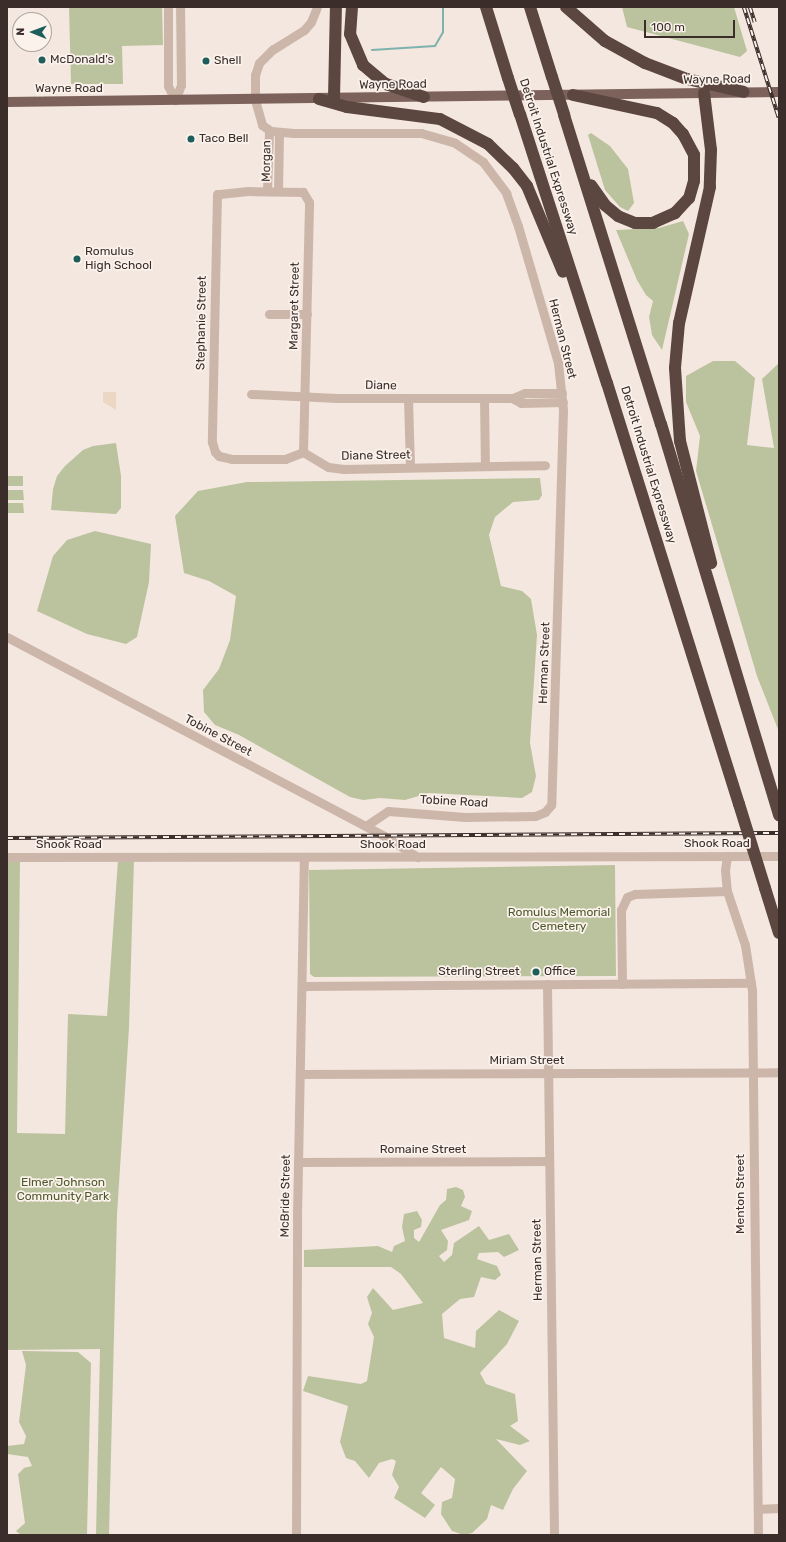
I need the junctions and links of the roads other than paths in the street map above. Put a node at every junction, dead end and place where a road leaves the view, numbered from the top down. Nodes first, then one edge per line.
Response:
1 (168, 7) edge
2 (180, 7) edge
3 (316, 7) edge
4 (336, 7) edge
5 (352, 7) edge
6 (479, 7) edge
7 (486, 7) edge
8 (530, 7) edge
9 (566, 7) edge
10 (503, 61) junction
11 (744, 92) junction
12 (779, 92) edge
13 (704, 93) junction
14 (573, 95) junction
15 (424, 97) junction
16 (319, 99) junction
17 (334, 99) junction
18 (175, 100) junction
19 (255, 100) junction
20 (7, 102) edge
21 (269, 130) junction
22 (279, 132) junction
23 (584, 178) junction
24 (273, 191) junction
25 (269, 314) dead end
26 (307, 314) junction
27 (607, 383) junction
28 (251, 394) dead end
29 (304, 396) junction
30 (562, 397) junction
31 (484, 398) junction
32 (408, 399) junction
33 (304, 452) junction
34 (545, 465) dead end
35 (485, 466) junction
36 (410, 468) junction
37 (7, 637) edge
38 (778, 798) edge
39 (545, 812) joint
40 (779, 816) edge
41 (366, 826) junction
42 (727, 856) junction
43 (779, 856) edge
44 (304, 857) junction
45 (418, 857) junction
46 (7, 858) edge
47 (727, 891) junction
48 (779, 933) edge
49 (751, 983) junction
50 (548, 984) junction
51 (622, 984) junction
52 (303, 986) junction
53 (752, 1071) junction
54 (548, 1072) junction
55 (779, 1072) edge
56 (301, 1074) junction
57 (549, 1161) junction
58 (298, 1162) junction
59 (779, 1508) edge
60 (758, 1509) junction
61 (296, 1535) edge
62 (554, 1535) edge
63 (758, 1535) edge

1 - 18 street
2 - 18 street
3 - 19 street
4 - 17 highway
5 - 15 highway
6 - 10 highway
7 - 10 highway, Detroit Industrial Expressway
8 - 23 highway, Detroit Industrial Expressway, bridge
9 - 11 highway
10 - 27 highway, Detroit Industrial Expressway, bridge
11 - 12 main road, Wayne Road
11 - 13 main road, Wayne Road
13 - 14 main road, Wayne Road
13 - 38 highway
14 - 15 main road, Wayne Road
14 - 23 highway
15 - 17 main road, Wayne Road
16 - 17 main road, Wayne Road
16 - 19 main road, Wayne Road
16 - 27 highway
18 - 19 main road, Wayne Road
18 - 20 main road, Wayne Road
19 - 21 street
21 - 22 street, Herman Street
21 - 24 street, Morgan
22 - 24 street, Morgan
22 - 30 street, Herman Street
23 - 38 highway, Detroit Industrial Expressway
24 - 26 street, Margaret Street
24 - 33 street, Stephanie Street
25 - 26 street
26 - 29 street, Margaret Street
27 - 48 highway, Detroit Industrial Expressway, bridge
28 - 29 street, Diane
29 - 32 street, Diane
29 - 33 street, Margaret Street
30 - 31 street, Diane
30 - 39 street, Herman Street
31 - 32 street, Diane
31 - 35 street
32 - 36 street
33 - 36 street, Diane Street
34 - 35 street, Diane Street
35 - 36 street, Diane Street
37 - 41 street, Tobine Street
38 - 40 highway, Detroit Industrial Expressway
39 - 41 street, Tobine Road
41 - 45 street, Tobine Street
42 - 43 street, Shook Road
42 - 45 street, Shook Road
42 - 47 street, Menton Street
44 - 45 street, Shook Road
44 - 46 street, Shook Road
44 - 52 street, McBride Street
47 - 49 street, Menton Street
47 - 51 street
49 - 51 street, Sterling Street
49 - 53 street, Menton Street
50 - 51 street, Sterling Street
50 - 52 street, Sterling Street
50 - 54 street, Herman Street
52 - 56 street, McBride Street
53 - 54 street, Miriam Street
53 - 55 street, Miriam Street
53 - 60 street, Menton Street
54 - 56 street, Miriam Street
54 - 57 street, Herman Street
56 - 58 street, McBride Street
57 - 58 street, Romaine Street
57 - 62 street, Herman Street
58 - 61 street, McBride Street
59 - 60 street
60 - 63 street, Menton Street

